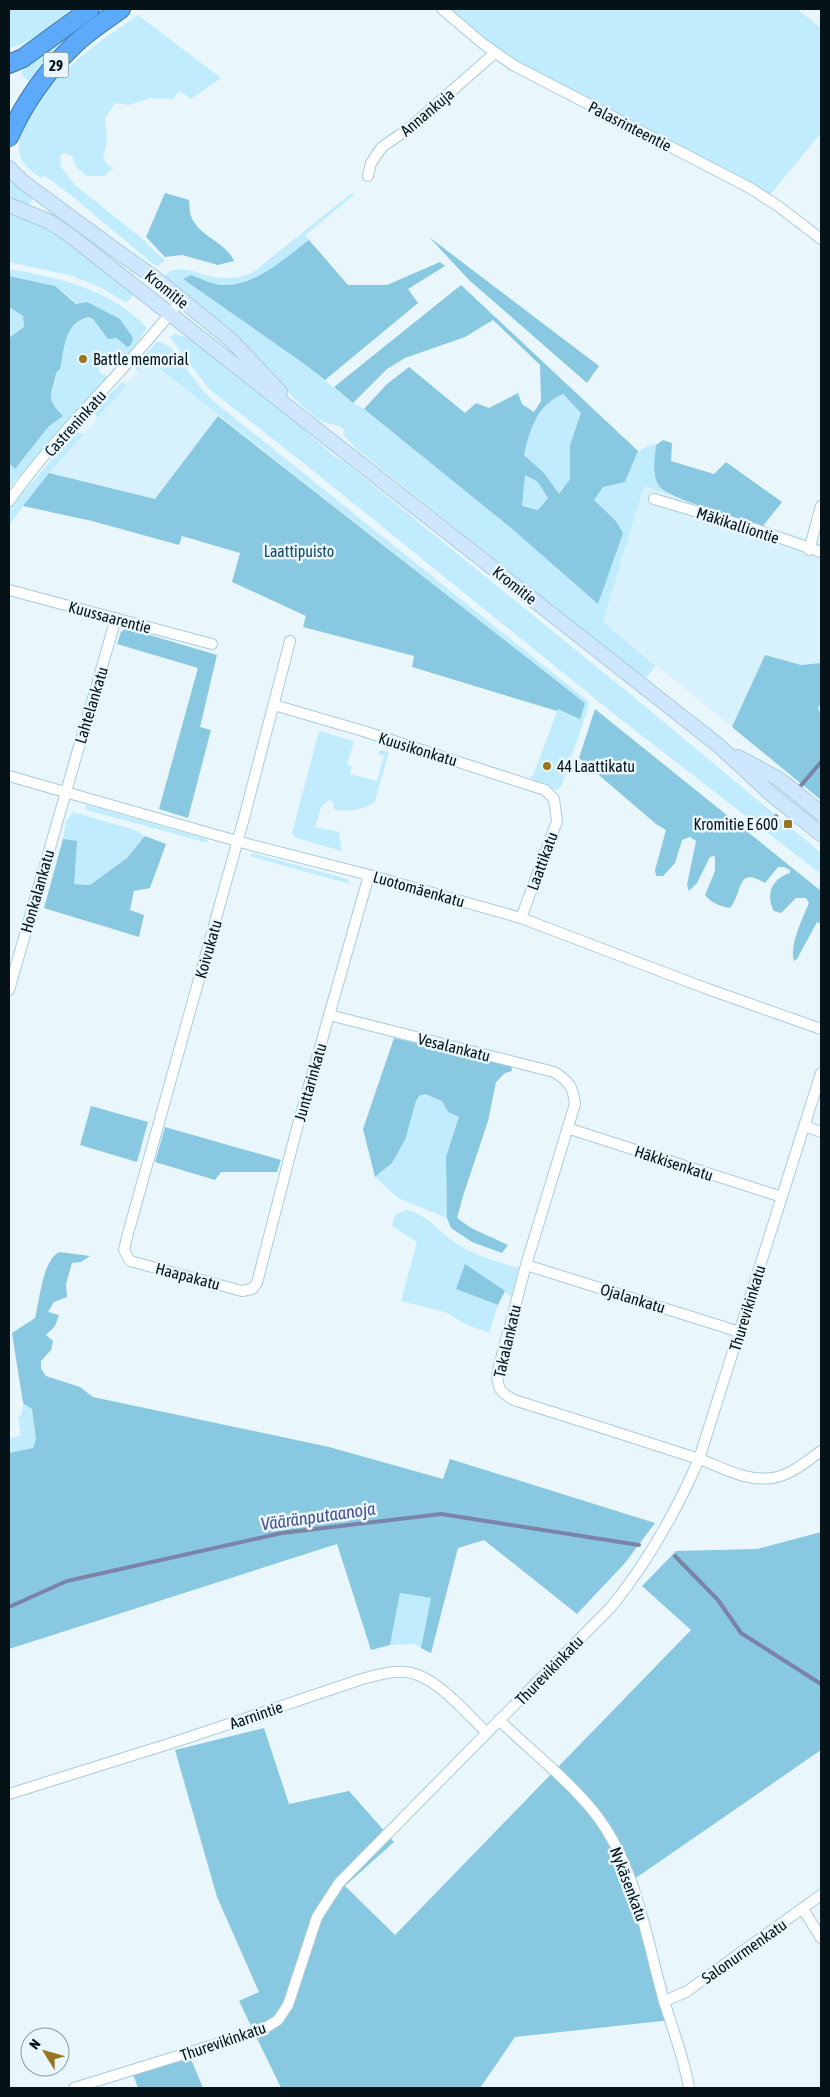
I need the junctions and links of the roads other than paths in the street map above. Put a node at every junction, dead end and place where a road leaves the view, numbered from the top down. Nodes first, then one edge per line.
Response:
1 (90, 9) edge
2 (121, 9) edge
3 (442, 9) edge
4 (495, 53) junction
5 (9, 64) edge
6 (9, 137) edge
7 (9, 168) edge
8 (368, 176) dead end
9 (9, 205) edge
10 (821, 239) edge
11 (181, 300) junction
12 (170, 314) junction
13 (312, 425) junction
14 (654, 499) dead end
15 (9, 501) edge
16 (821, 506) edge
17 (810, 550) junction
18 (821, 552) edge
19 (9, 590) edge
20 (116, 618) junction
21 (290, 641) dead end
22 (212, 644) dead end
23 (274, 706) junction
24 (718, 745) junction
25 (9, 776) edge
26 (65, 792) junction
27 (555, 803) joint
28 (821, 813) edge
29 (821, 834) edge
30 (238, 841) junction
31 (369, 874) junction
32 (521, 918) junction
33 (9, 990) edge
34 (329, 1015) junction
35 (821, 1028) edge
36 (821, 1073) edge
37 (573, 1089) joint
38 (805, 1126) junction
39 (567, 1128) junction
40 (821, 1132) edge
41 (782, 1197) junction
42 (126, 1256) joint
43 (526, 1265) junction
44 (252, 1289) joint
45 (740, 1332) junction
46 (821, 1451) edge
47 (699, 1459) junction
48 (499, 1720) junction
49 (486, 1733) junction
50 (9, 1794) edge
51 (821, 1895) edge
52 (803, 1909) junction
53 (821, 1938) edge
54 (664, 2002) junction
55 (74, 2088) edge
56 (688, 2088) edge

1 - 5 highway, 29
2 - 6 highway, 29
3 - 4 street, Palasrinteentie
4 - 8 street, Annankuja
4 - 10 street, Palasrinteentie
7 - 11 main road, Kromitie
9 - 12 main road, Kromitie
11 - 12 street, Castreninkatu
11 - 13 main road, Kromitie
12 - 13 main road, Kromitie
12 - 15 street, Castreninkatu
13 - 24 main road, Kromitie
14 - 17 street, Mäkikalliontie
16 - 17 street
17 - 18 street, Mäkikalliontie
19 - 20 street, Kuussaarentie
20 - 22 street, Kuussaarentie
20 - 26 street, Lahtelankatu
21 - 23 street, Koivukatu
23 - 27 street, Kuusikonkatu
23 - 30 street, Koivukatu
24 - 28 main road, Kromitie
24 - 29 main road, Kromitie
25 - 26 street, Luotomäenkatu
26 - 30 street, Luotomäenkatu
26 - 33 street, Honkalankatu
27 - 32 street, Laattikatu
30 - 31 street, Luotomäenkatu
30 - 42 street, Koivukatu
31 - 32 street, Luotomäenkatu
31 - 34 street, Junttarinkatu
32 - 35 street, Luotomäenkatu
34 - 37 street, Vesalankatu
34 - 44 street, Junttarinkatu
36 - 38 street, Thurevikinkatu
37 - 39 street, Takalankatu
38 - 40 street
38 - 41 street, Thurevikinkatu
39 - 41 street, Häkkisenkatu
39 - 43 street, Takalankatu
41 - 45 street, Thurevikinkatu
42 - 44 street, Haapakatu
43 - 45 street, Ojalankatu
43 - 47 street, Takalankatu
45 - 47 street, Thurevikinkatu
46 - 47 street
47 - 48 street, Thurevikinkatu
48 - 49 street, Thurevikinkatu
48 - 54 street, Nykäsenkatu
49 - 50 street, Aarnintie
49 - 55 street, Thurevikinkatu
51 - 52 street, Salonurmenkatu
52 - 53 street
52 - 54 street, Salonurmenkatu
54 - 56 street, Nykäsenkatu

